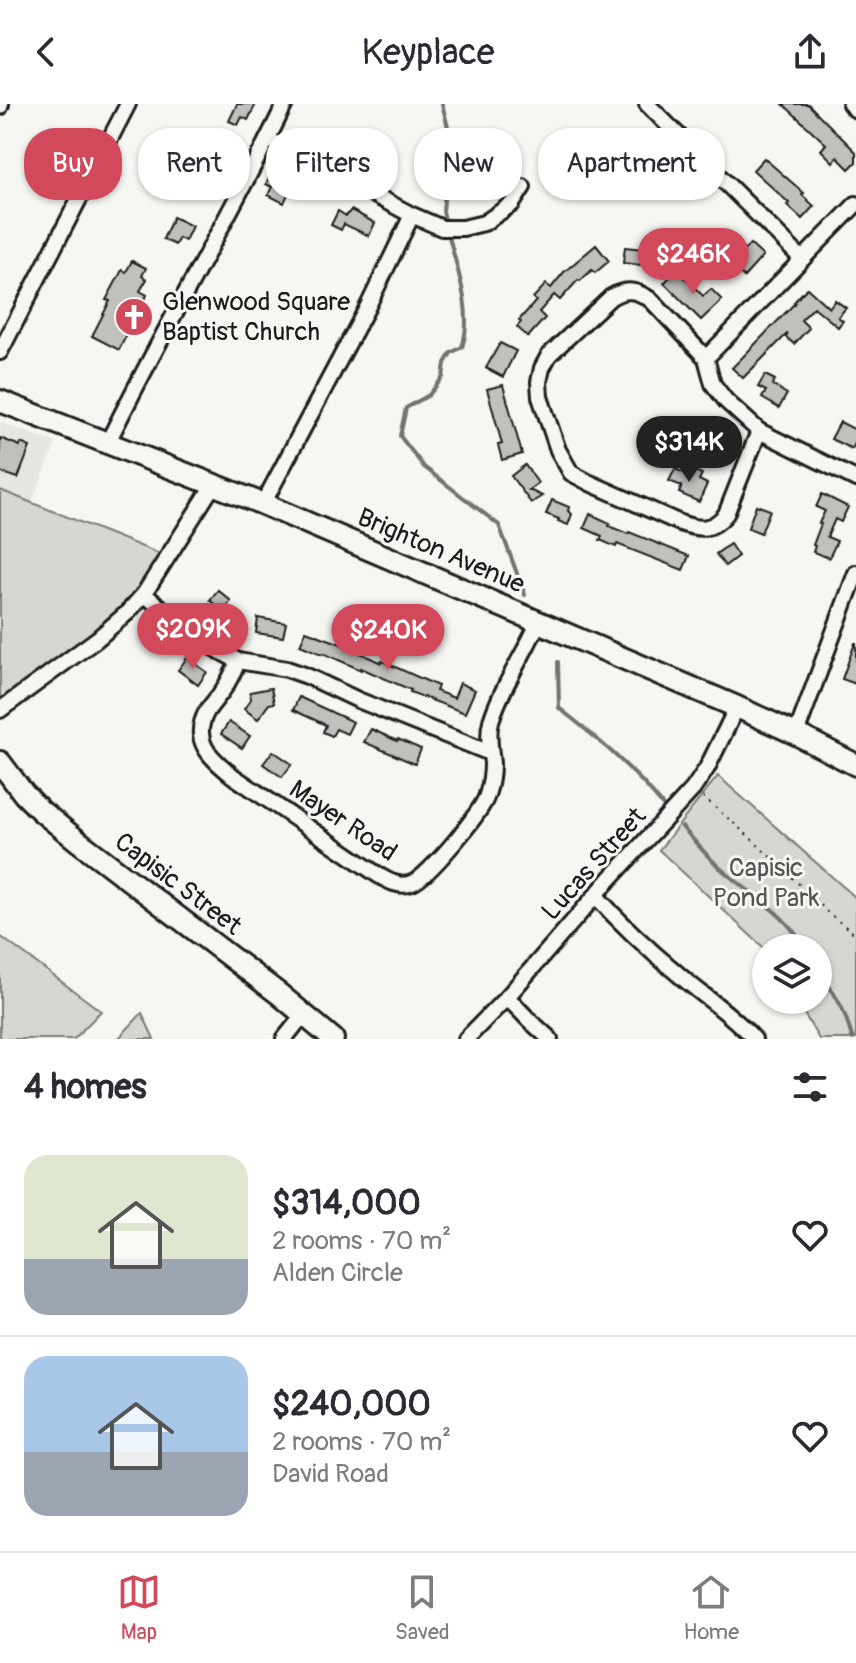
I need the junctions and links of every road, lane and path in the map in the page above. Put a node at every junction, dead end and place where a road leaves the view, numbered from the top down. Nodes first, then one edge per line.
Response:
1 (128, 104) edge
2 (285, 104) edge
3 (647, 104) edge
4 (850, 104) edge
5 (856, 110) edge
6 (273, 128) edge
7 (266, 143) edge
8 (523, 187) dead end
9 (384, 200) edge
10 (856, 204) edge
11 (412, 215) junction
12 (802, 259) junction
13 (0, 352) edge
14 (706, 358) junction
15 (0, 401) edge
16 (759, 431) junction
17 (108, 442) junction
18 (856, 479) edge
19 (214, 484) junction
20 (263, 504) junction
21 (856, 573) edge
22 (144, 594) junction
23 (539, 621) junction
24 (238, 661) junction
25 (737, 707) junction
26 (0, 710) edge
27 (796, 734) junction
28 (490, 753) junction
29 (0, 762) edge
30 (856, 765) edge
31 (693, 789) junction
32 (596, 896) junction
33 (856, 935) edge
34 (507, 997) junction
35 (304, 1014) junction
36 (284, 1039) edge
37 (333, 1039) edge
38 (466, 1039) edge
39 (550, 1039) edge
40 (754, 1039) edge

1 - 13 street
2 - 6 street
3 - 12 street
4 - 5 street
7 - 17 street
8 - 11 street
9 - 11 street
10 - 12 street
11 - 20 street
12 - 14 street
14 - 16 street
14 - 16 street
15 - 17 main road, Brighton Avenue
16 - 18 street
17 - 19 main road, Brighton Avenue
19 - 20 main road, Brighton Avenue
19 - 22 street
20 - 23 main road, Brighton Avenue
21 - 27 street
22 - 24 street
22 - 26 street
23 - 25 main road, Brighton Avenue
23 - 28 street, Mayer Road
24 - 28 street
24 - 28 street, Mayer Road
25 - 27 main road, Brighton Avenue
25 - 31 street, Lucas Street
27 - 30 main road, Brighton Avenue
29 - 35 main road, Capisic Street
31 - 32 street, Lucas Street
31 - 33 path
32 - 34 street, Lucas Street
32 - 40 street
34 - 38 street, Lucas Street
34 - 39 street
35 - 36 street
35 - 37 main road, Capisic Street

